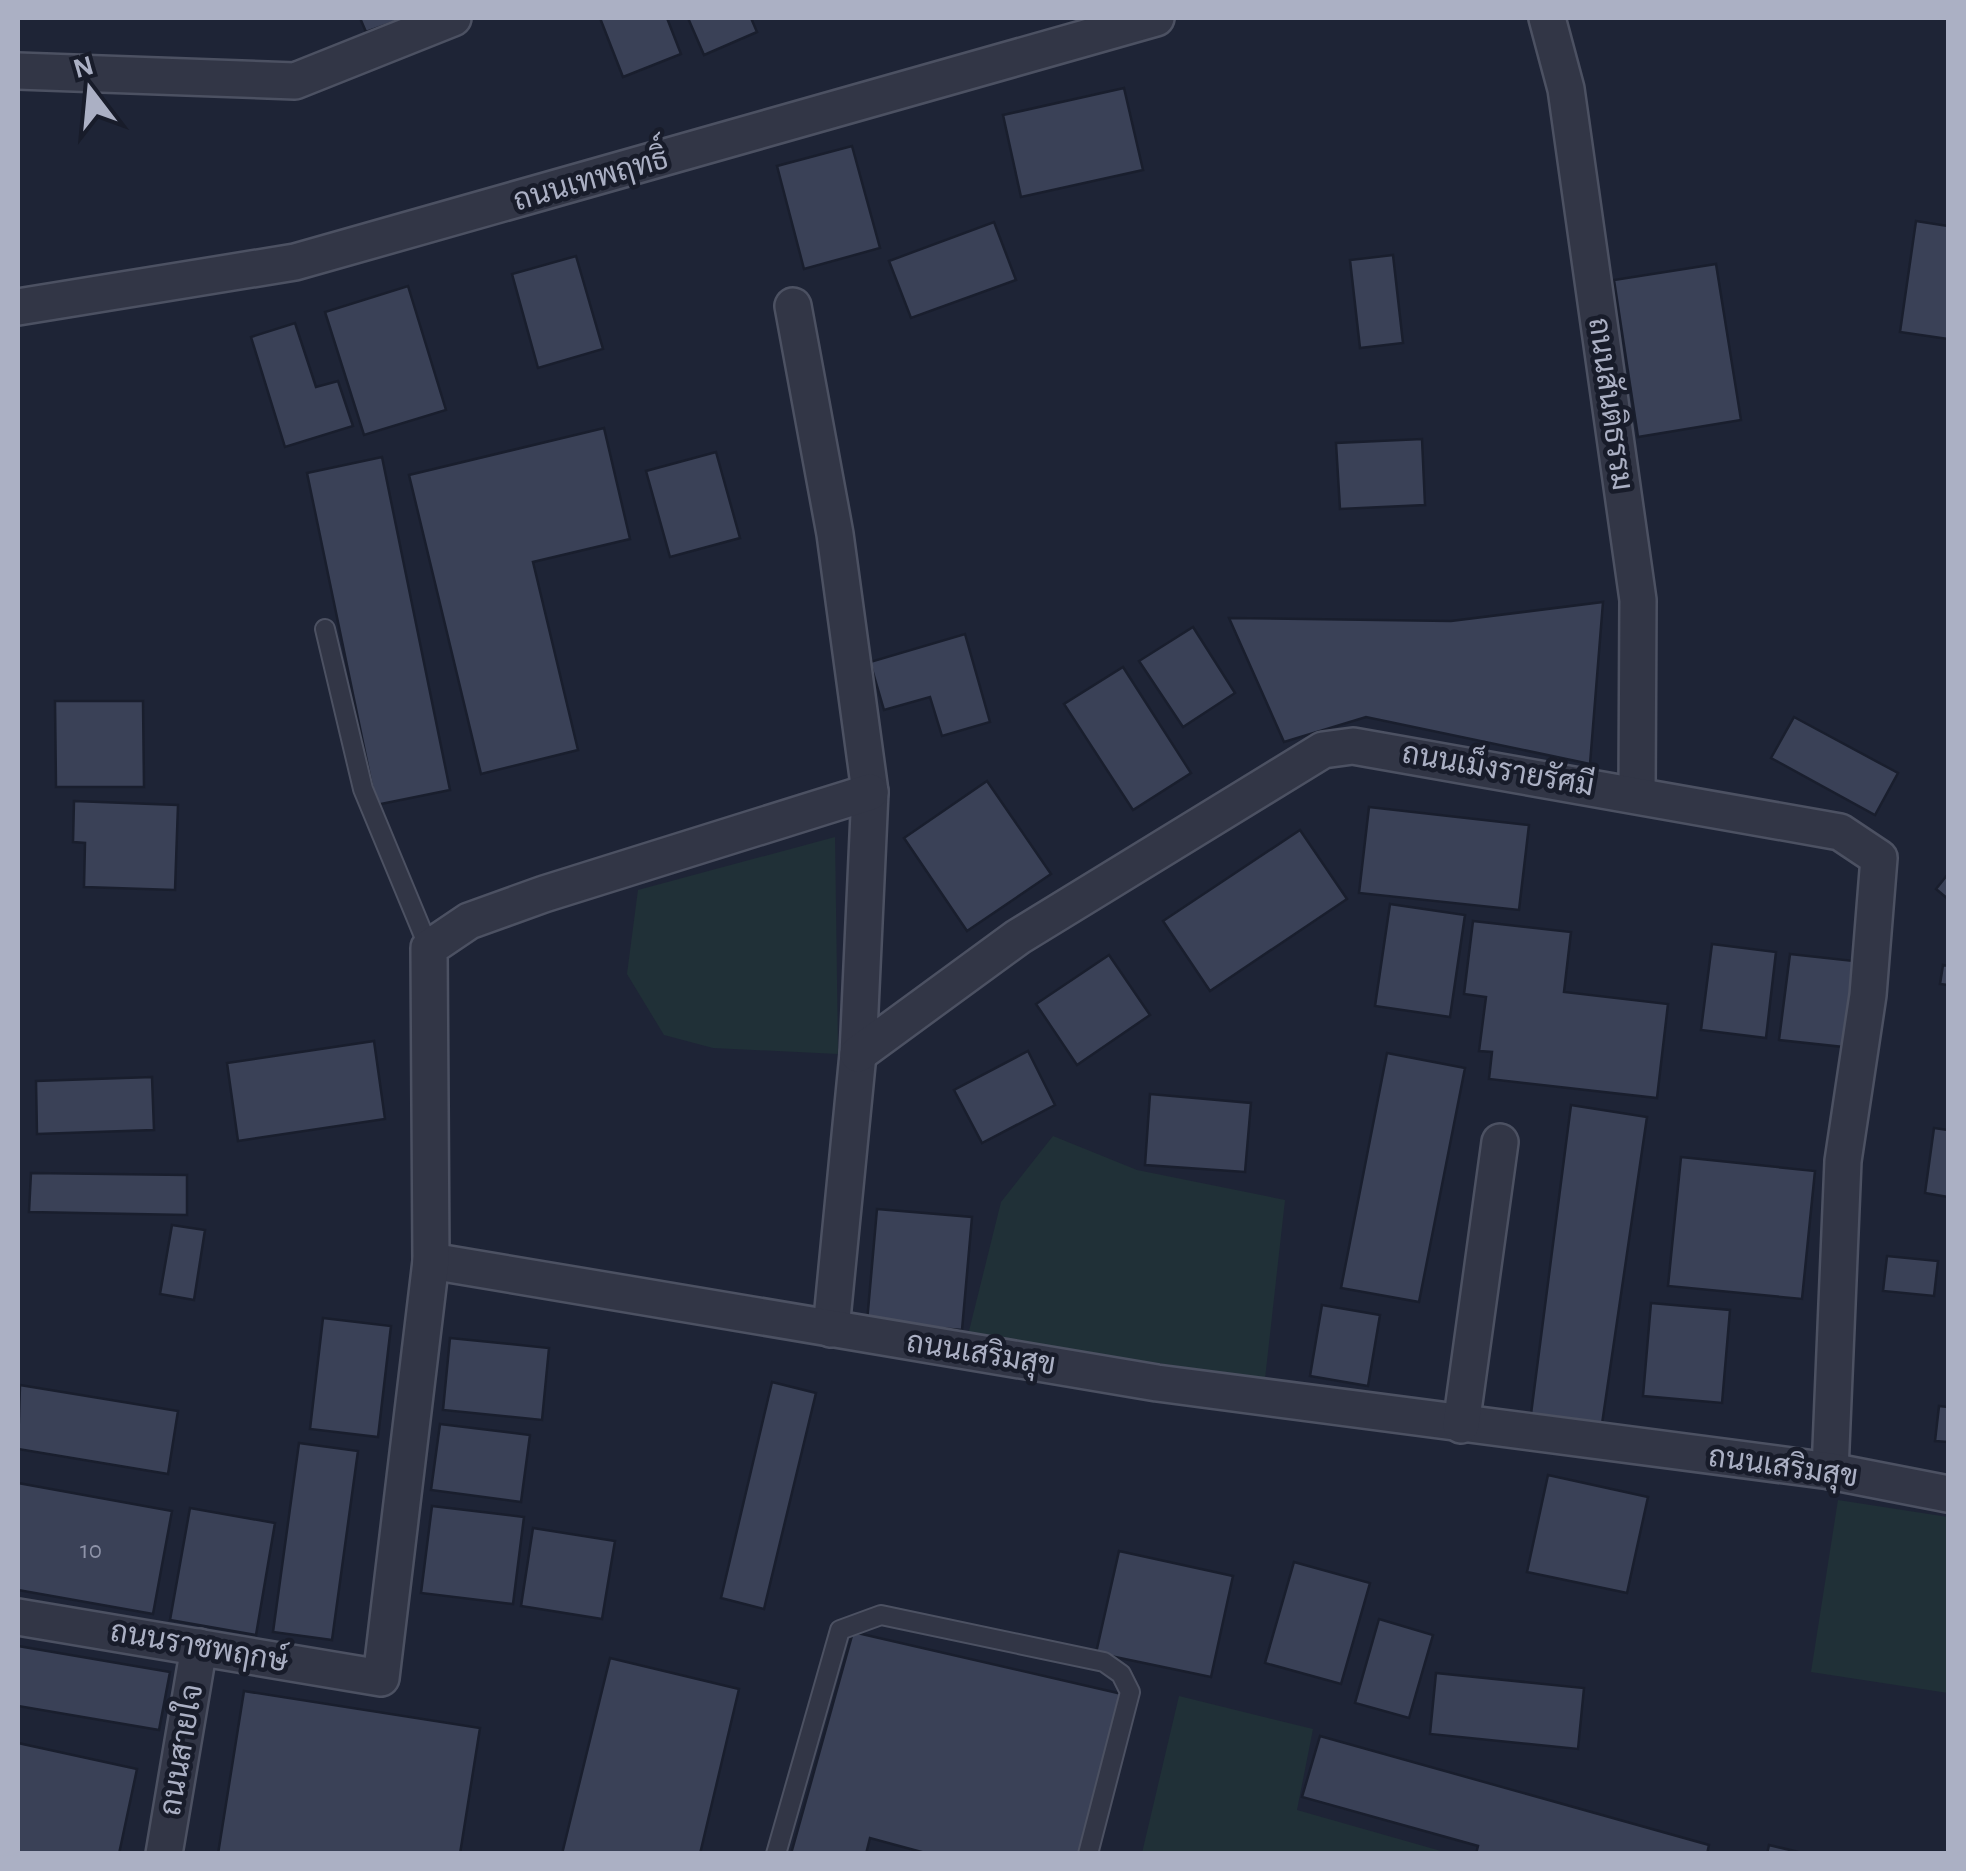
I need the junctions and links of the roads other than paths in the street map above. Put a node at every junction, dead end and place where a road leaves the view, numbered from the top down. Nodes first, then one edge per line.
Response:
1 (453, 18) edge
2 (1156, 18) edge
3 (1547, 18) edge
4 (18, 71) edge
5 (793, 306) dead end
6 (18, 308) edge
7 (324, 629) dead end
8 (870, 792) junction
9 (1637, 794) junction
10 (429, 948) junction
11 (858, 1054) junction
12 (1500, 1142) dead end
13 (430, 1261) junction
14 (831, 1329) junction
15 (1460, 1424) junction
16 (1830, 1471) junction
17 (1948, 1494) edge
18 (18, 1616) edge
19 (199, 1646) junction
20 (164, 1854) edge
21 (776, 1854) edge
22 (1088, 1854) edge

1 - 4 street
2 - 6 street, ถนนเทพฤทธิ์
3 - 9 street, ถนนสันติธรรม
5 - 8 street
7 - 10 lane
8 - 10 street
8 - 11 street
9 - 11 street, ถนนเม็งรายรัศมี
9 - 16 street, ถนนเม็งรายรัศมี
10 - 13 street
11 - 14 street
12 - 15 street
13 - 14 street, ถนนเสริมสุข
13 - 19 street, ถนนราชพฤกษ์
14 - 15 street, ถนนเสริมสุข
15 - 16 street, ถนนเสริมสุข
16 - 17 street, ถนนเสริมสุข
18 - 19 street, ถนนราชพฤกษ์
19 - 20 street, ถนนสายใจ
21 - 22 lane

